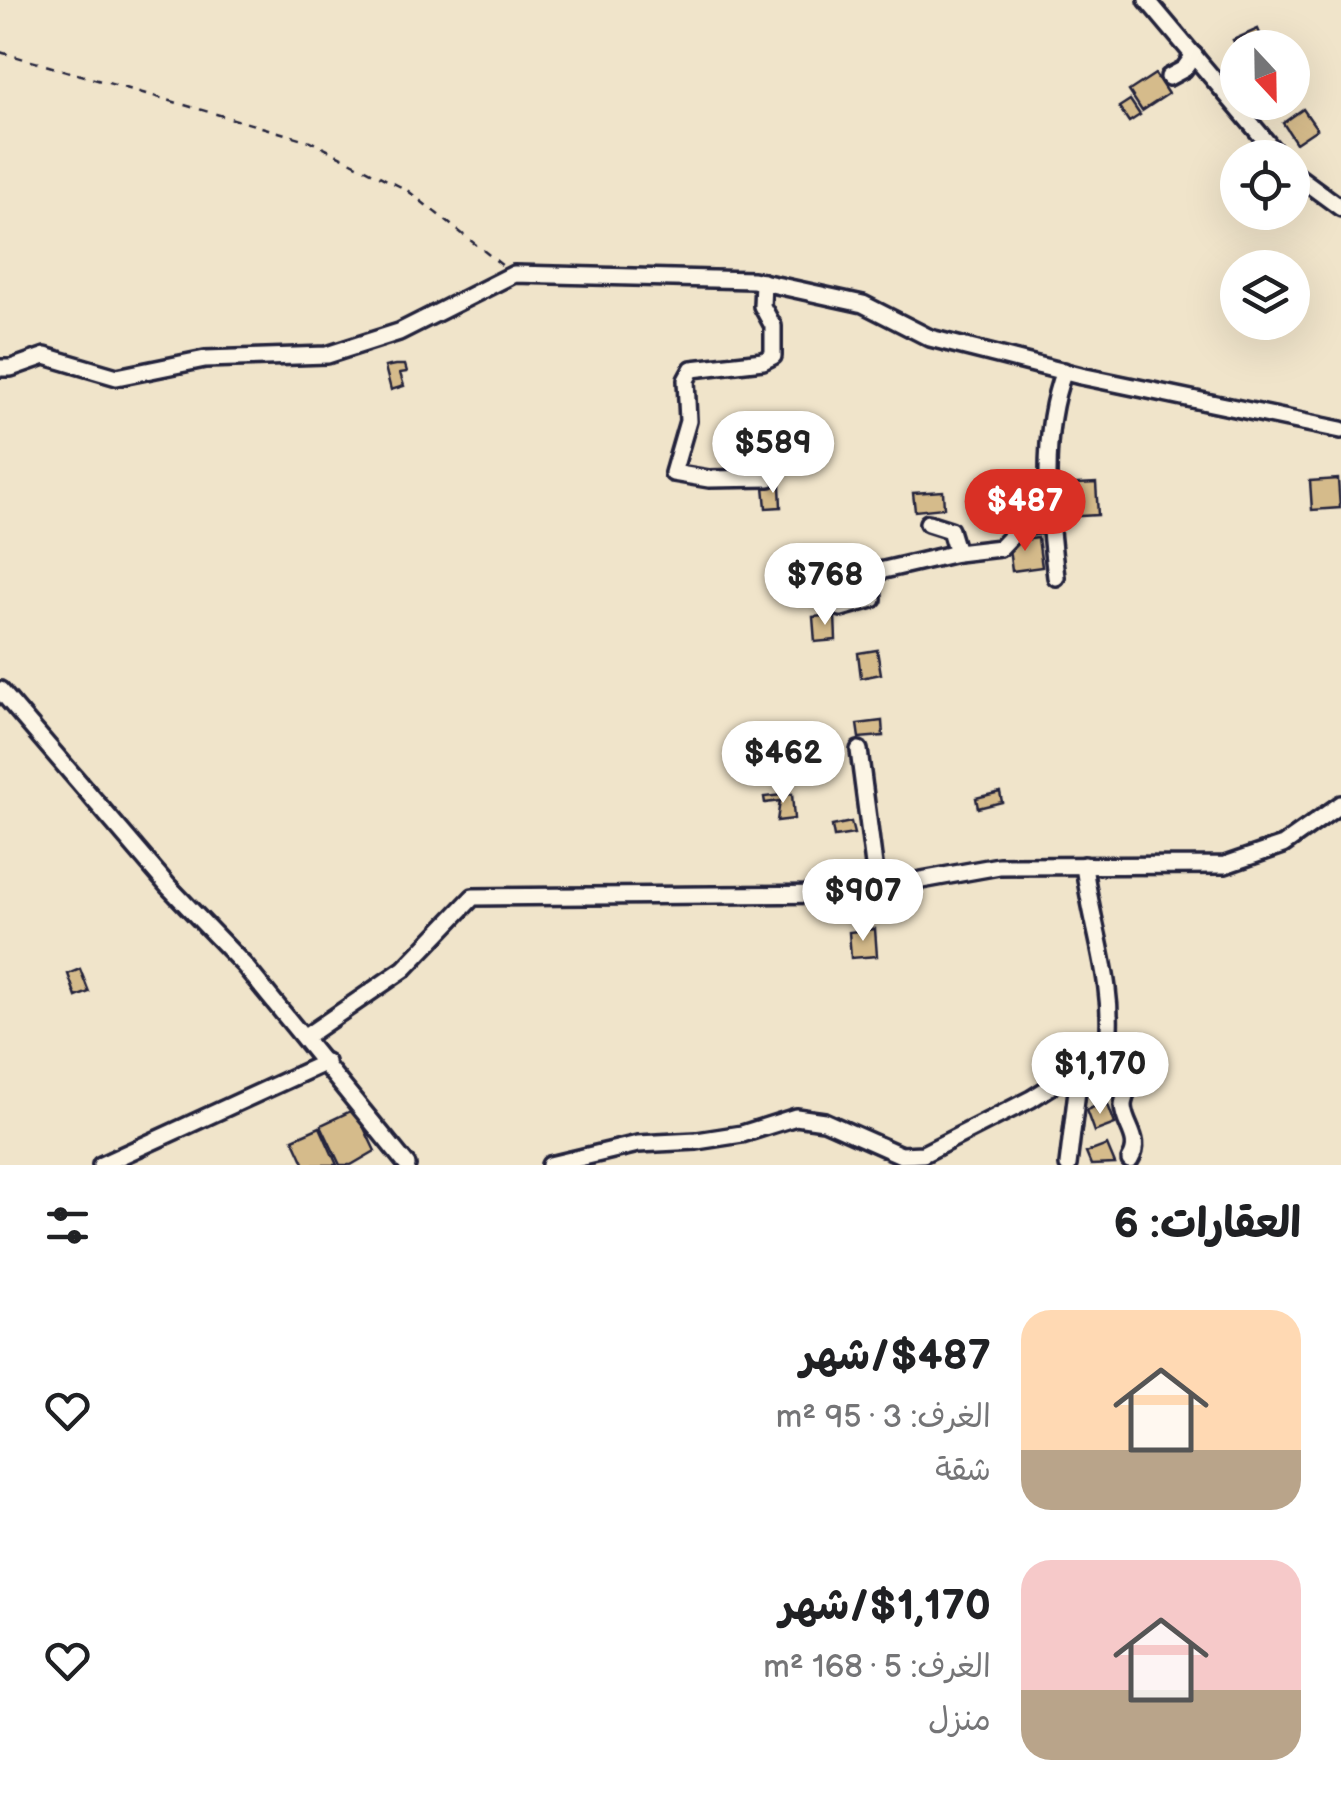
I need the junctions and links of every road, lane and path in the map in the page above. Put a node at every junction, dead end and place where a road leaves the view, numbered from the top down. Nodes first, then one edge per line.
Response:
1 (1149, 0) edge
2 (0, 52) edge
3 (1194, 55) junction
4 (1170, 76) dead end
5 (1265, 140) edge
6 (1310, 185) edge
7 (1341, 208) edge
8 (514, 274) junction
9 (762, 282) junction
10 (0, 368) edge
11 (1064, 371) junction
12 (1341, 430) edge
13 (769, 478) dead end
14 (928, 523) dead end
15 (1051, 523) junction
16 (957, 553) junction
17 (1056, 577) dead end
18 (840, 608) dead end
19 (0, 690) edge
20 (859, 750) dead end
21 (1341, 804) edge
22 (1084, 865) junction
23 (877, 888) junction
24 (305, 1038) junction
25 (1109, 1038) junction
26 (326, 1062) junction
27 (1067, 1071) junction
28 (1130, 1160) dead end
29 (914, 1162) edge
30 (101, 1165) edge
31 (407, 1165) edge
32 (550, 1165) edge
33 (1068, 1165) edge

1 - 3 street
2 - 8 path
3 - 4 street
3 - 5 street
6 - 7 street
8 - 9 street
8 - 10 street
9 - 11 street
9 - 13 street
11 - 12 street
11 - 15 street
14 - 16 street
15 - 16 street
15 - 17 street
16 - 18 street
19 - 24 street
20 - 23 street
21 - 22 street
22 - 23 street
22 - 25 street
23 - 24 street
24 - 26 street
25 - 27 street
25 - 28 street
26 - 30 street
26 - 31 street
27 - 29 street
27 - 33 street
29 - 32 street

